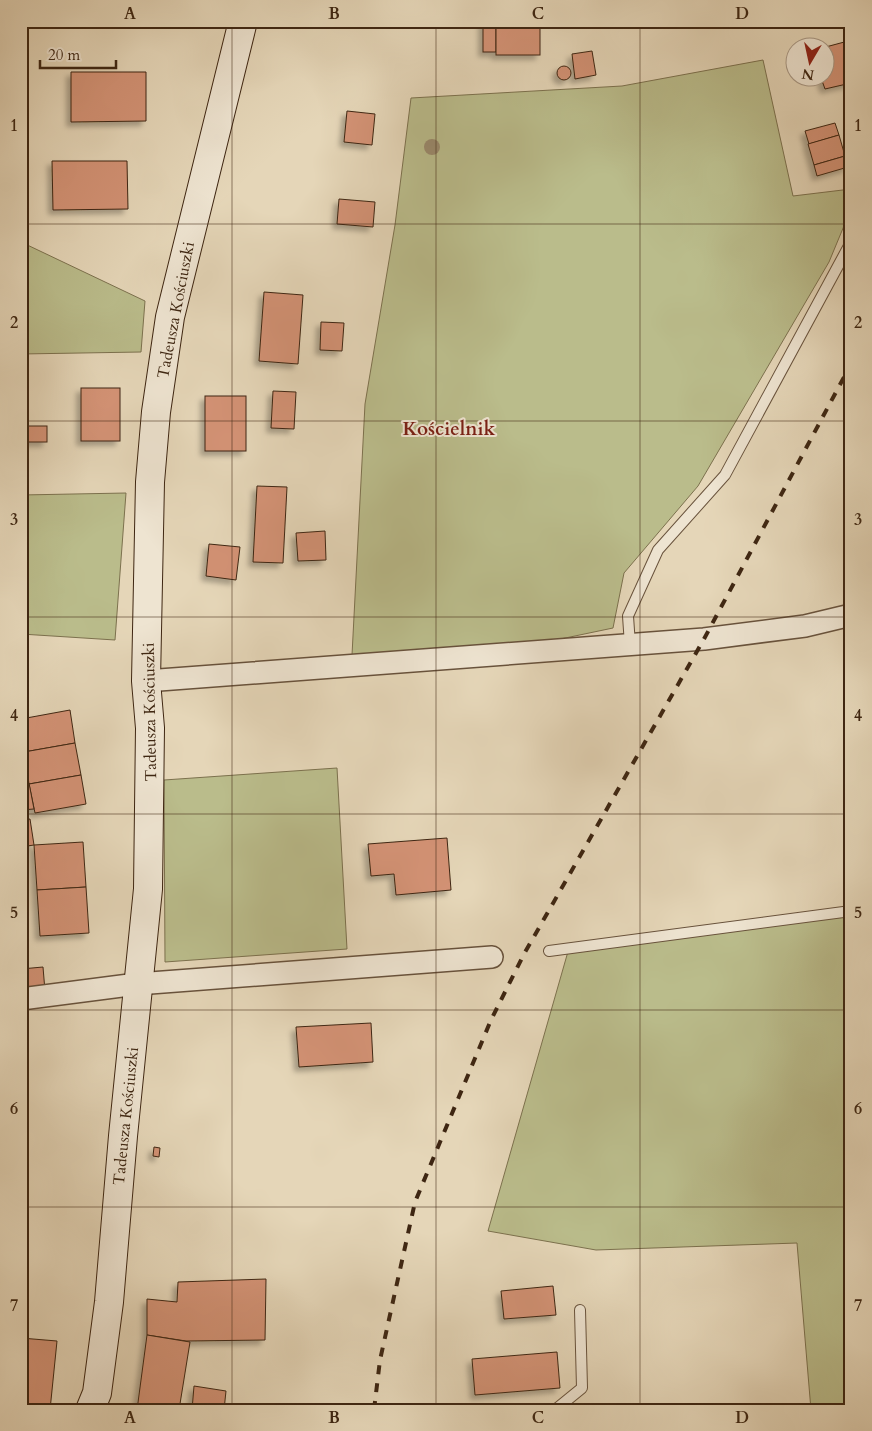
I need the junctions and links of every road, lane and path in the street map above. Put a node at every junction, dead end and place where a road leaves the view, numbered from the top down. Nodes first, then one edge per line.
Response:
1 (243, 21) edge
2 (851, 242) edge
3 (851, 615) edge
4 (630, 645) junction
5 (146, 681) junction
6 (851, 911) edge
7 (549, 951) dead end
8 (492, 957) dead end
9 (137, 984) junction
10 (21, 1000) edge
11 (580, 1310) dead end
12 (90, 1410) edge
13 (555, 1410) edge

1 - 5 main road, Tadeusza Kościuszki
2 - 4 lane
3 - 4 street
4 - 5 street
5 - 9 main road, Tadeusza Kościuszki
6 - 7 lane
8 - 9 street
9 - 10 street
9 - 12 main road, Tadeusza Kościuszki
11 - 13 lane

